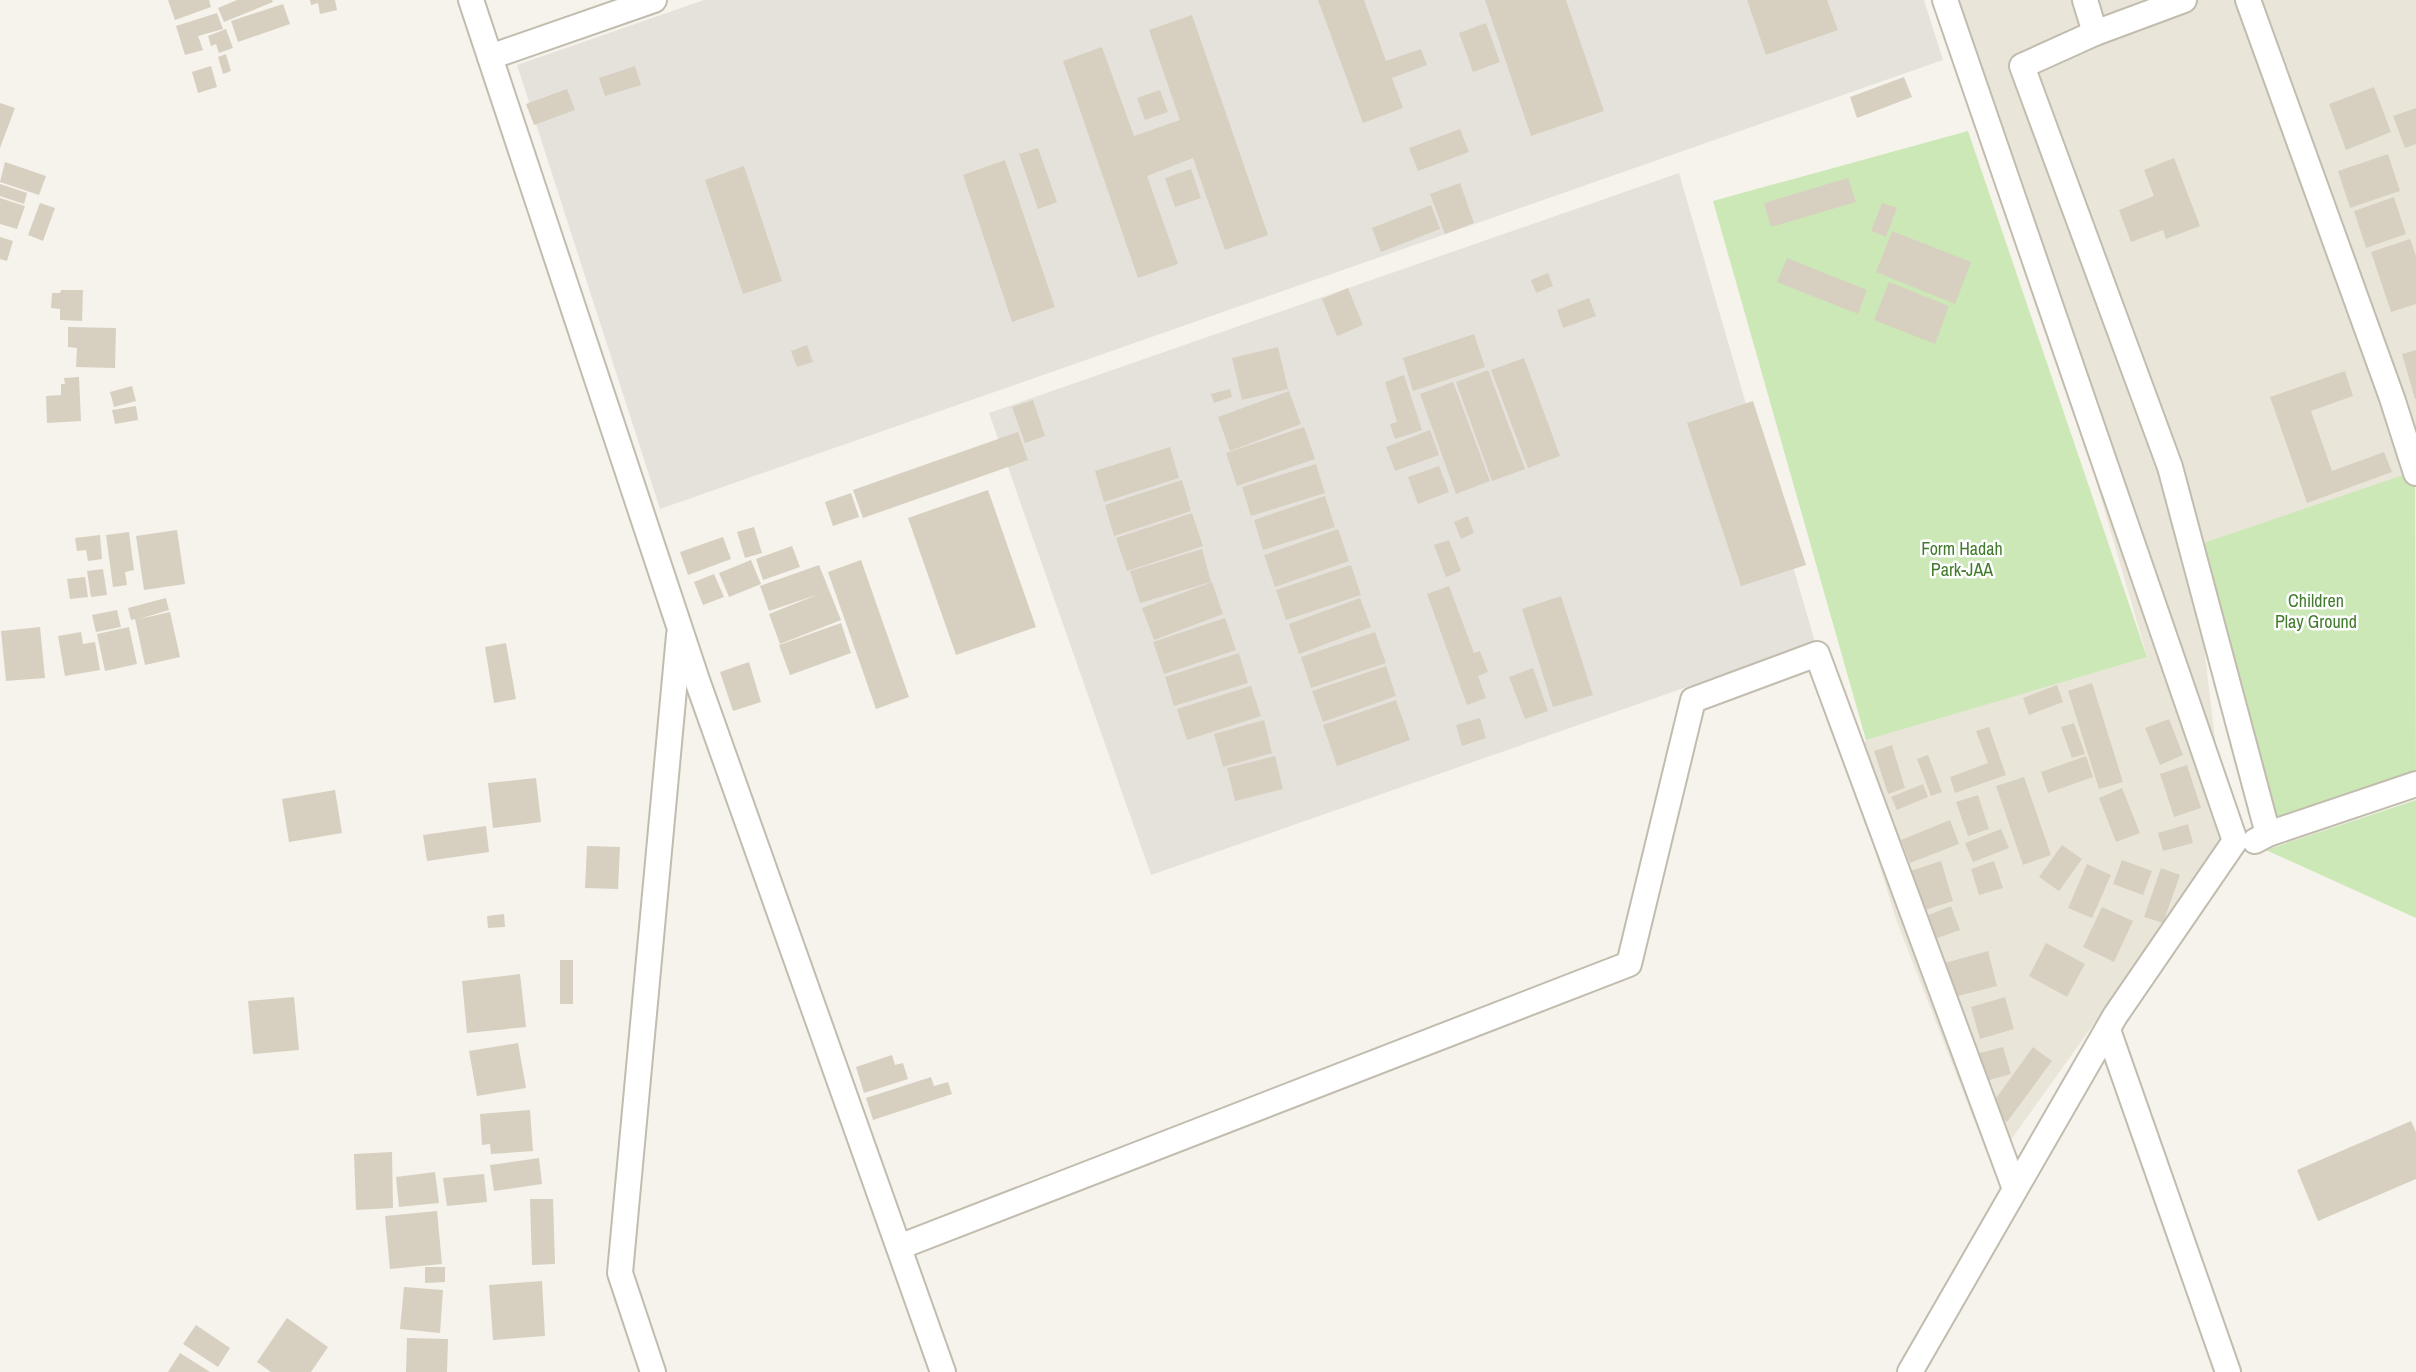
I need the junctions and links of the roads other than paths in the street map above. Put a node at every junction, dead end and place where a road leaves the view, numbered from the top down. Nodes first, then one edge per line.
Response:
1 (471, 0) edge
2 (654, 0) edge
3 (1945, 0) edge
4 (2085, 0) edge
5 (2184, 0) edge
6 (2248, 0) edge
7 (2095, 33) junction
8 (490, 57) junction
9 (2416, 473) edge
10 (680, 624) junction
11 (2416, 784) edge
12 (2268, 834) junction
13 (2235, 841) junction
14 (2108, 1030) junction
15 (2015, 1189) junction
16 (899, 1247) junction
17 (653, 1372) edge
18 (943, 1372) edge
19 (1910, 1372) edge
20 (2228, 1372) edge

1 - 8 street
2 - 8 street
3 - 13 street
4 - 7 street
5 - 7 street
6 - 9 street
7 - 12 street
8 - 10 street
10 - 16 street
10 - 17 street
11 - 12 street
12 - 13 street
13 - 14 street
14 - 15 street
14 - 20 street
15 - 16 street
15 - 19 street
16 - 18 street

